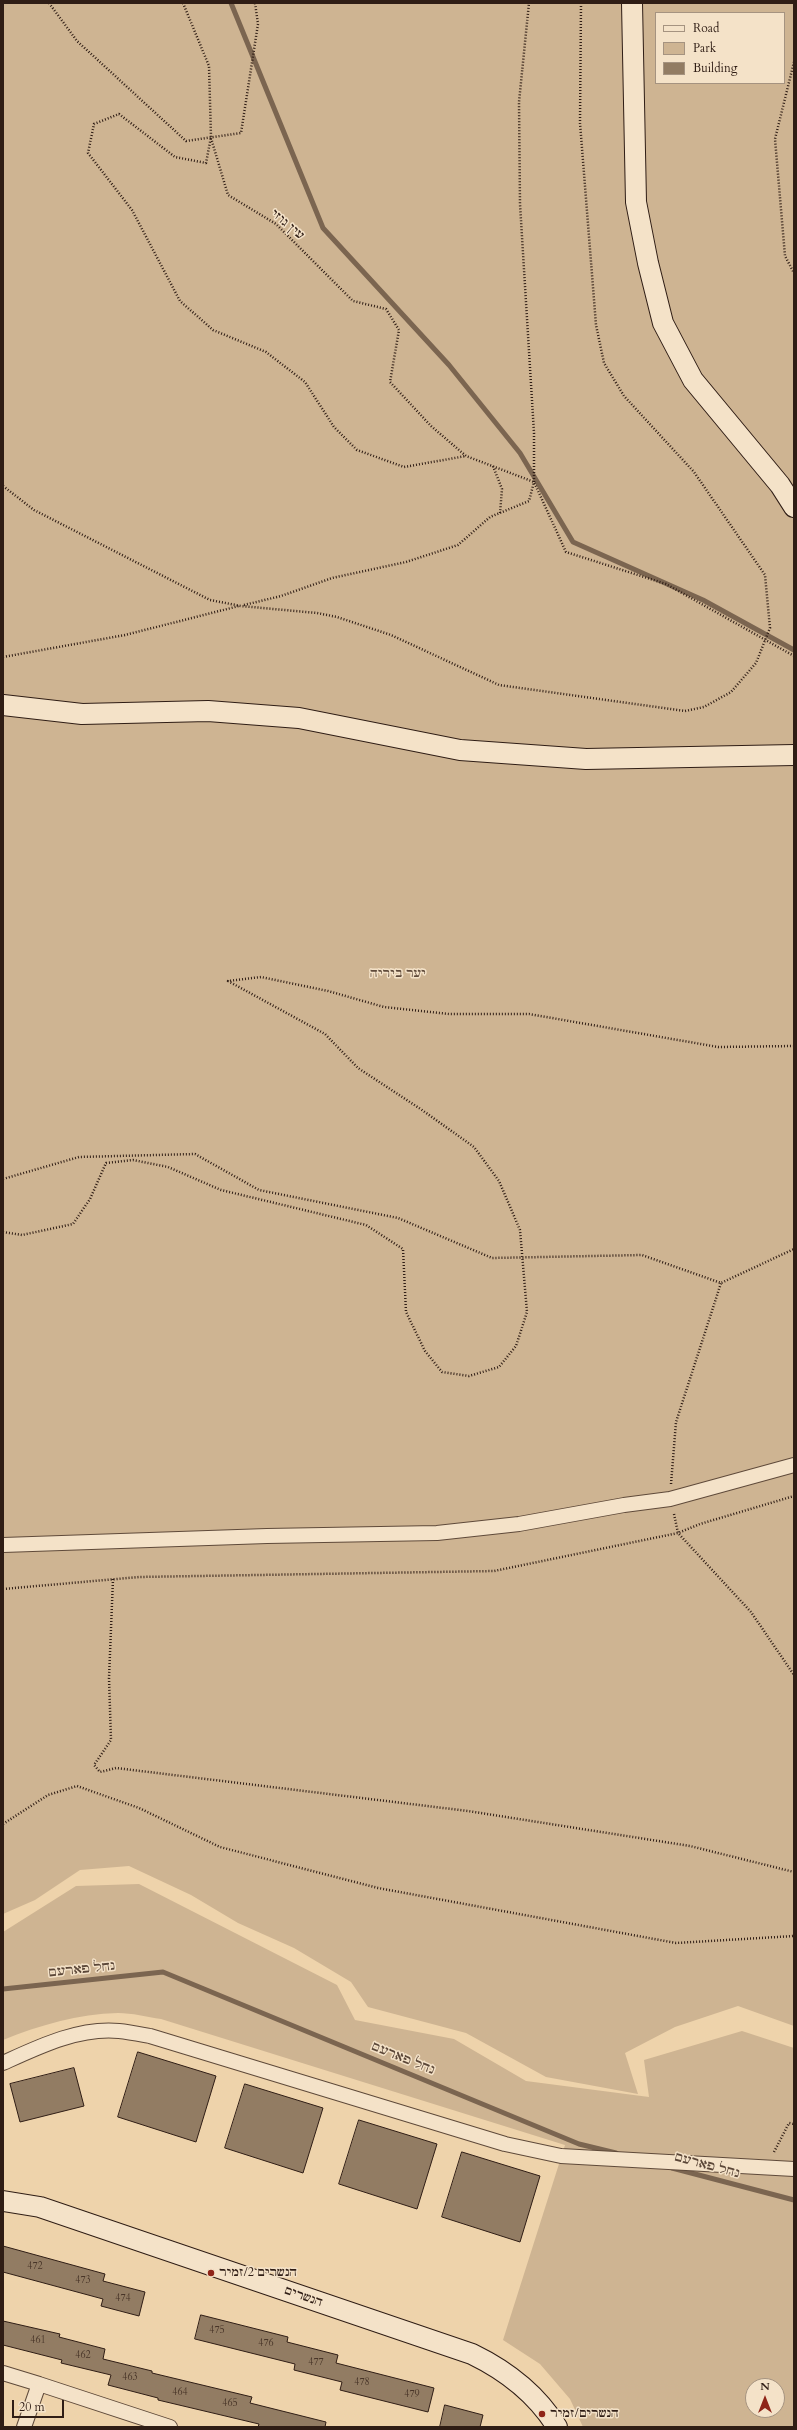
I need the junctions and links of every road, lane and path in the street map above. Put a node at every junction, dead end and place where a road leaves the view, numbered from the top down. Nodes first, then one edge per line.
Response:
1 (49, 3) edge
2 (183, 3) edge
3 (255, 3) edge
4 (529, 3) edge
5 (582, 3) edge
6 (632, 3) edge
7 (794, 62) edge
8 (211, 137) junction
9 (794, 273) edge
10 (466, 456) junction
11 (493, 466) junction
12 (534, 482) junction
13 (3, 486) edge
14 (794, 507) edge
15 (500, 513) junction
16 (241, 606) junction
17 (766, 638) junction
18 (794, 656) edge
19 (3, 657) edge
20 (3, 705) edge
21 (794, 755) edge
22 (794, 1046) edge
23 (3, 1179) edge
24 (3, 1232) edge
25 (794, 1248) edge
26 (522, 1258) junction
27 (721, 1283) junction
28 (794, 1465) edge
29 (794, 1496) edge
30 (670, 1499) junction
31 (678, 1533) junction
32 (3, 1545) edge
33 (113, 1579) junction
34 (3, 1589) edge
35 (794, 1675) edge
36 (3, 1824) edge
37 (794, 1872) edge
38 (794, 1936) edge
39 (3, 2063) edge
40 (794, 2124) edge
41 (767, 2167) junction
42 (794, 2169) edge
43 (3, 2201) edge
44 (3, 2373) edge
45 (39, 2384) junction
46 (24, 2427) edge
47 (170, 2427) edge
48 (557, 2427) edge

1 - 8 path
2 - 8 path
3 - 8 path
4 - 12 path
5 - 17 path
6 - 14 main road
7 - 9 path
8 - 10 path, עין גוזי
8 - 10 path
10 - 11 path
11 - 12 path
11 - 15 path
12 - 15 path
12 - 17 path
13 - 16 path
15 - 16 path
16 - 17 path
16 - 19 path
17 - 18 path
20 - 21 main road
22 - 26 path
23 - 26 path
24 - 26 path
25 - 27 path
26 - 27 path
27 - 30 path
28 - 30 street
29 - 31 path
30 - 31 path
30 - 32 street
31 - 33 path
31 - 35 path
33 - 34 path
33 - 37 path
36 - 38 path
39 - 41 street
40 - 41 path
41 - 42 street
43 - 48 main road, הנשרים
44 - 45 street
45 - 46 street
45 - 47 street

